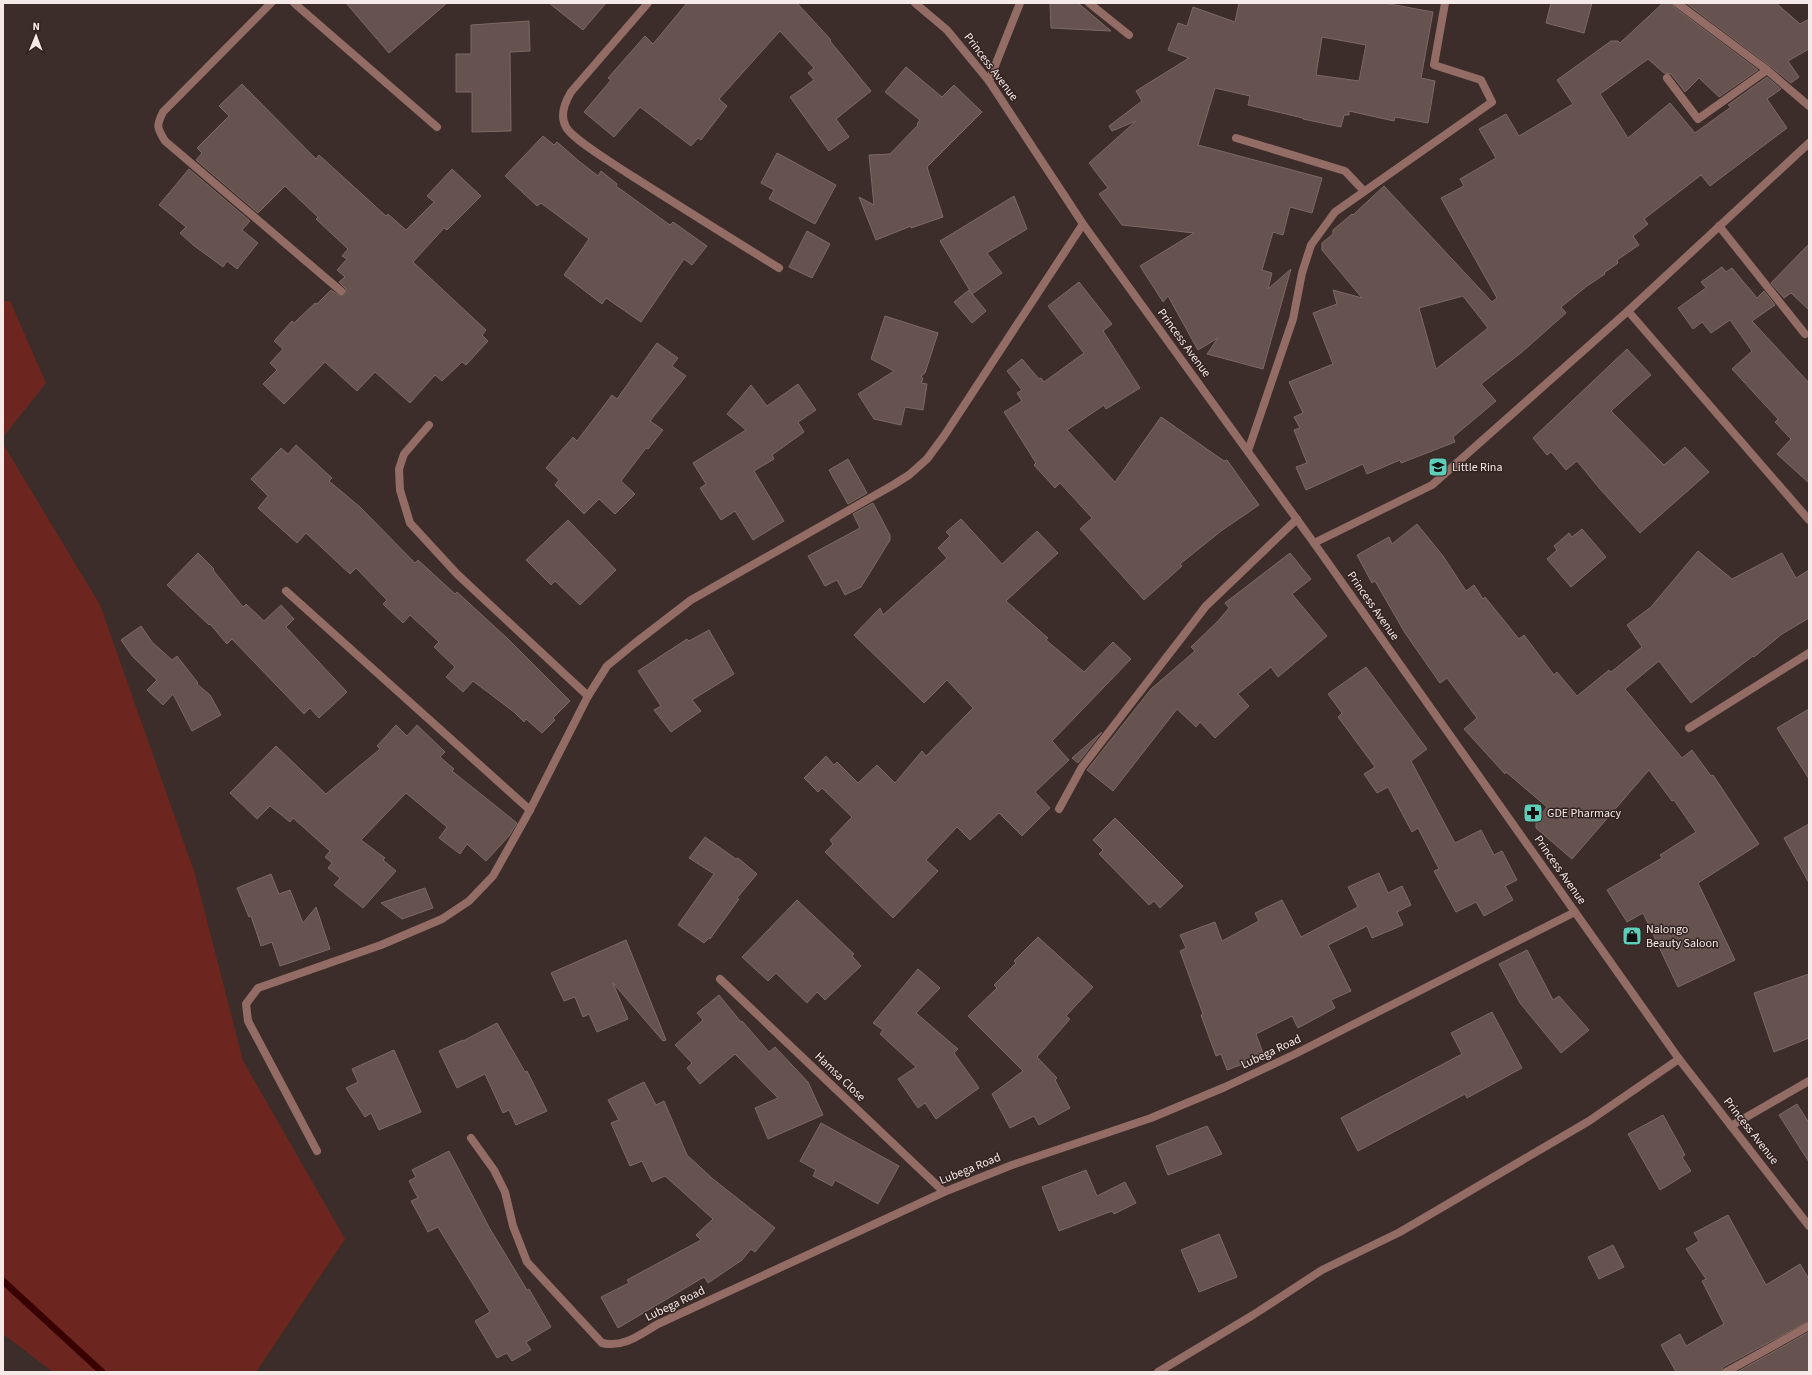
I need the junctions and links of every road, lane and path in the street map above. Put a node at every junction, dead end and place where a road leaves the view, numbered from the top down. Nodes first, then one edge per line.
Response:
1 (271, 3) edge
2 (294, 3) edge
3 (648, 3) edge
4 (915, 3) edge
5 (1020, 3) edge
6 (1089, 3) edge
7 (1445, 3) edge
8 (1677, 3) edge
9 (1129, 35) dead end
10 (1767, 70) junction
11 (1667, 78) dead end
12 (989, 81) junction
13 (1809, 106) edge
14 (437, 127) dead end
15 (1236, 138) dead end
16 (1809, 143) edge
17 (1364, 191) junction
18 (1083, 224) junction
19 (1720, 226) junction
20 (779, 268) dead end
21 (341, 291) dead end
22 (1628, 311) junction
23 (1805, 334) dead end
24 (429, 425) dead end
25 (1248, 451) junction
26 (1297, 519) junction
27 (1809, 520) edge
28 (1314, 543) junction
29 (286, 591) dead end
30 (1809, 653) edge
31 (588, 696) junction
32 (1689, 728) dead end
33 (1059, 809) dead end
34 (530, 810) junction
35 (1575, 912) junction
36 (720, 979) dead end
37 (1679, 1058) junction
38 (1809, 1081) edge
39 (1731, 1126) junction
40 (470, 1138) dead end
41 (318, 1151) dead end
42 (944, 1192) junction
43 (1809, 1226) edge
44 (1809, 1326) edge
45 (1158, 1372) edge
46 (1726, 1372) edge

1 - 21 street
2 - 14 street
3 - 20 street
4 - 12 street, Princess Avenue
5 - 12 street
6 - 9 street
7 - 17 street
8 - 10 street
10 - 11 street
10 - 13 street
12 - 18 street, Princess Avenue
15 - 17 street
16 - 19 street
17 - 25 street
18 - 25 street, Princess Avenue
18 - 31 street
19 - 22 street
19 - 23 street
22 - 27 street
22 - 28 street
24 - 31 street
25 - 26 street, Princess Avenue
26 - 28 street, Princess Avenue
26 - 33 street
28 - 35 street, Princess Avenue
29 - 34 street
30 - 32 street
31 - 34 street
34 - 41 street
35 - 37 street, Princess Avenue
35 - 42 street, Lubega Road
36 - 42 street, Hamsa Close
37 - 39 street, Princess Avenue
37 - 45 street
38 - 39 street
39 - 43 street, Princess Avenue
40 - 42 street, Lubega Road
44 - 46 street

